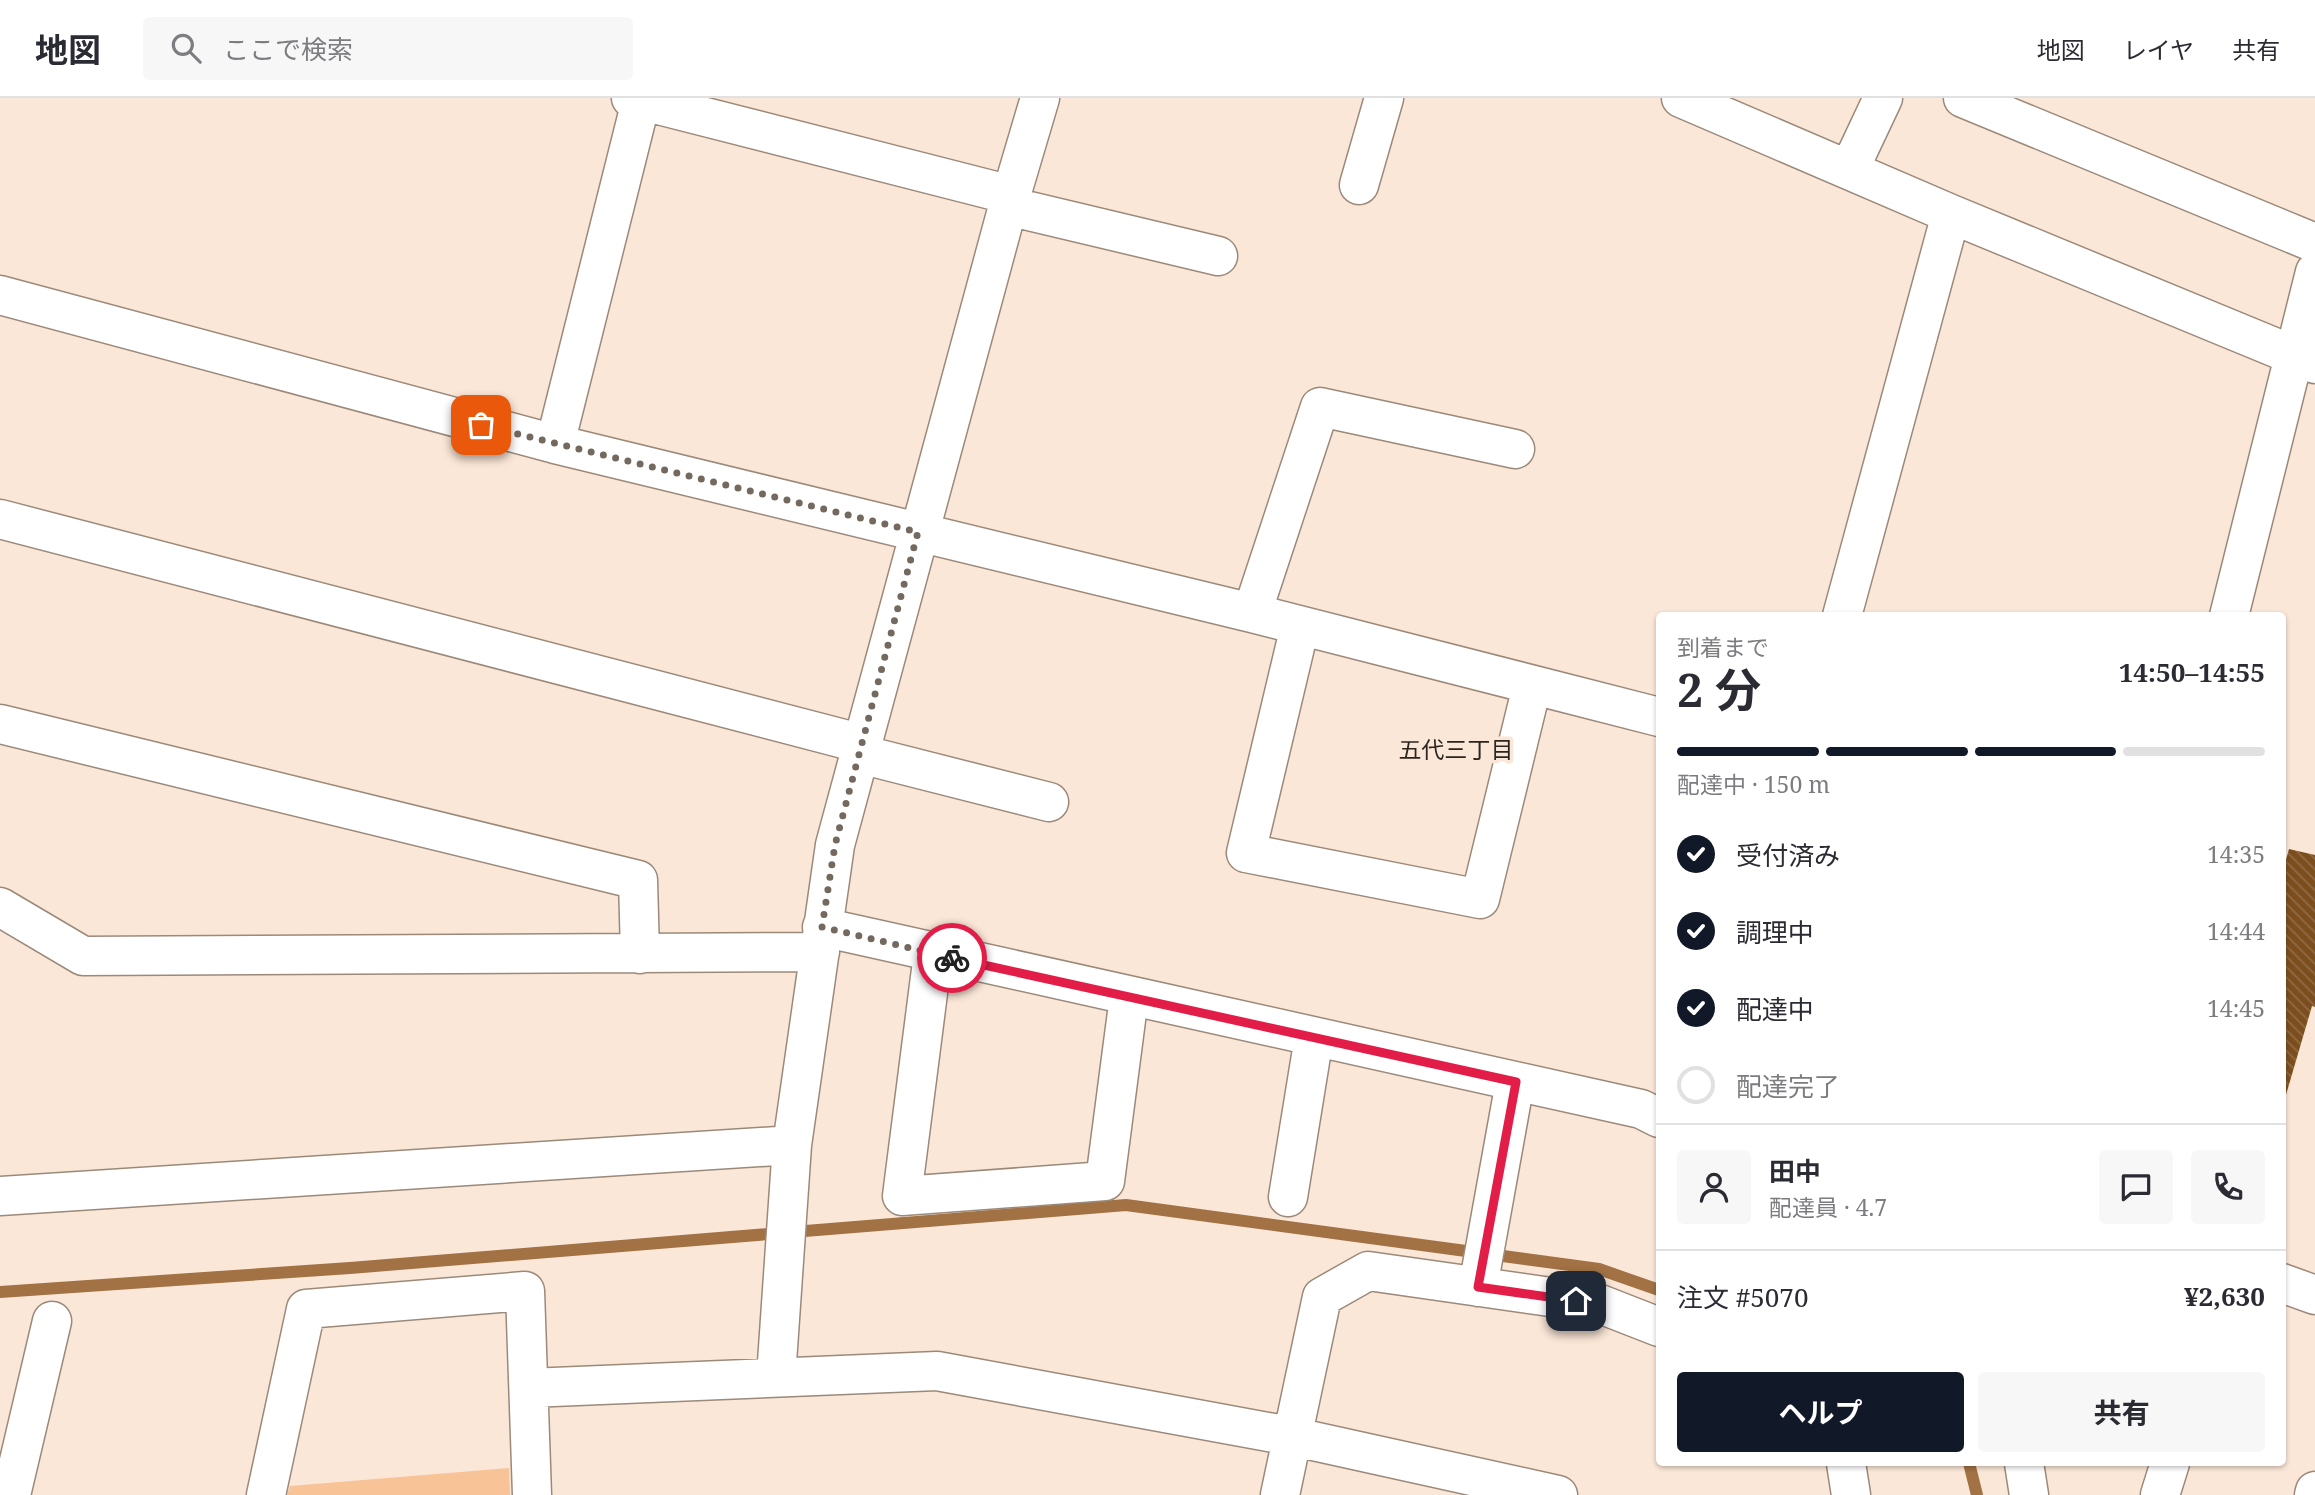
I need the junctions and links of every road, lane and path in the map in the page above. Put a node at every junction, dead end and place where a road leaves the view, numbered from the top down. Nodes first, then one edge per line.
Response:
1 (1040, 98) edge
2 (1384, 98) edge
3 (1681, 98) edge
4 (1883, 98) edge
5 (1963, 98) edge
6 (636, 99) edge
7 (1850, 168) junction
8 (1359, 185) dead end
9 (1008, 206) junction
10 (1951, 214) junction
11 (2315, 243) edge
12 (1218, 256) dead end
13 (2315, 272) edge
14 (0, 295) edge
15 (2304, 361) edge
16 (555, 444) junction
17 (1515, 449) dead end
18 (0, 519) edge
19 (918, 532) junction
20 (1843, 612) edge
21 (2230, 612) edge
22 (1252, 613) junction
23 (1300, 626) junction
24 (1532, 686) junction
25 (1656, 716) edge
26 (0, 724) edge
27 (862, 749) junction
28 (1049, 802) dead end
29 (0, 907) edge
30 (821, 940) junction
31 (640, 954) junction
32 (933, 954) junction
33 (1129, 998) junction
34 (1314, 1037) junction
35 (1516, 1082) junction
36 (1656, 1116) edge
37 (792, 1145) junction
38 (0, 1196) edge
39 (1288, 1197) dead end
40 (2286, 1284) edge
41 (1478, 1287) junction
42 (2315, 1295) edge
43 (52, 1321) dead end
44 (1656, 1326) edge
45 (776, 1377) junction
46 (528, 1388) junction
47 (1295, 1437) junction
48 (1846, 1466) edge
49 (2024, 1466) edge
50 (2168, 1466) edge
51 (11, 1495) edge
52 (266, 1495) edge
53 (532, 1495) edge
54 (1280, 1495) edge
55 (1558, 1495) edge
56 (1851, 1495) edge
57 (2029, 1495) edge
58 (2160, 1495) edge

1 - 9 street
2 - 8 street
3 - 7 street
4 - 7 street
5 - 11 street
6 - 9 street
6 - 16 street
7 - 10 street
9 - 12 street
9 - 19 street
10 - 15 street
10 - 20 street
13 - 15 street
14 - 16 street
15 - 21 street
16 - 19 street
17 - 22 street
18 - 27 street
19 - 22 street
19 - 27 street
22 - 23 street
23 - 24 street
23 - 24 street
24 - 25 street
26 - 31 street
27 - 28 street
27 - 30 street
29 - 31 street
30 - 31 street
30 - 32 street
30 - 37 street
32 - 33 street
32 - 33 street
33 - 34 street
34 - 35 street
34 - 39 street
35 - 36 street
35 - 41 street
37 - 38 street
37 - 45 street
40 - 42 street
41 - 44 street
41 - 47 street
43 - 51 street
45 - 46 street
45 - 47 street
46 - 52 street
46 - 53 street
47 - 54 street
47 - 55 street
48 - 56 street
49 - 57 street
50 - 58 street

